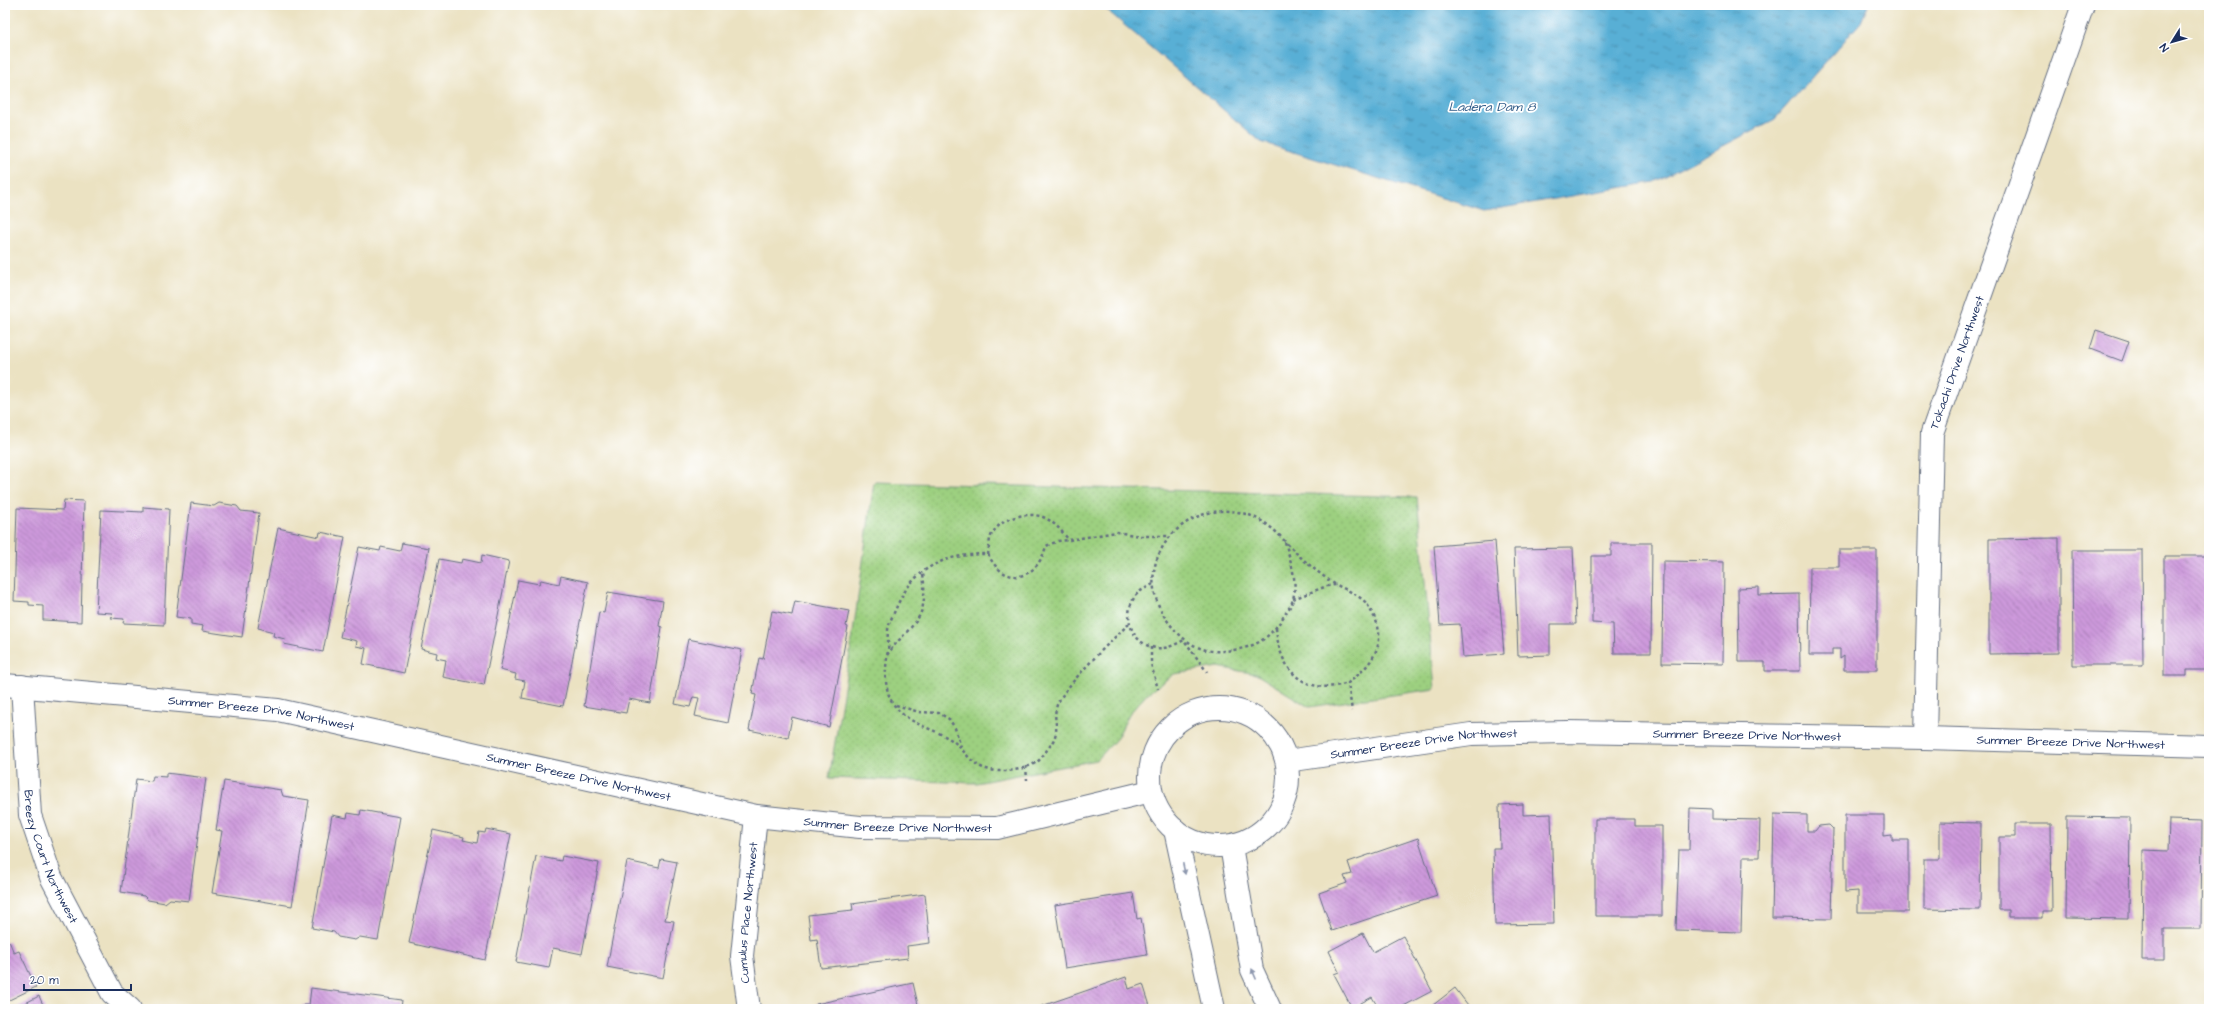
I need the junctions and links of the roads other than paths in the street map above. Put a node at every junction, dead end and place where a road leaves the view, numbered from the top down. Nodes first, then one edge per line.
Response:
1 (2083, 5) edge
2 (14, 685) edge
3 (1925, 738) junction
4 (2209, 746) edge
5 (1287, 761) junction
6 (1151, 791) junction
7 (756, 816) junction
8 (1175, 830) junction
9 (1231, 846) junction
10 (130, 1009) edge
11 (749, 1009) edge
12 (1214, 1009) edge
13 (1270, 1009) edge

1 - 3 street, Tokachi Drive Northwest
2 - 7 street, Summer Breeze Drive Northwest
2 - 10 street, Breezy Court Northwest
3 - 4 street, Summer Breeze Drive Northwest
3 - 5 street, Summer Breeze Drive Northwest
5 - 6 street
5 - 9 street
6 - 7 street, Summer Breeze Drive Northwest
6 - 8 street
7 - 11 street, Cumulus Place Northwest
8 - 9 street
8 -> 12 street
13 -> 9 street

